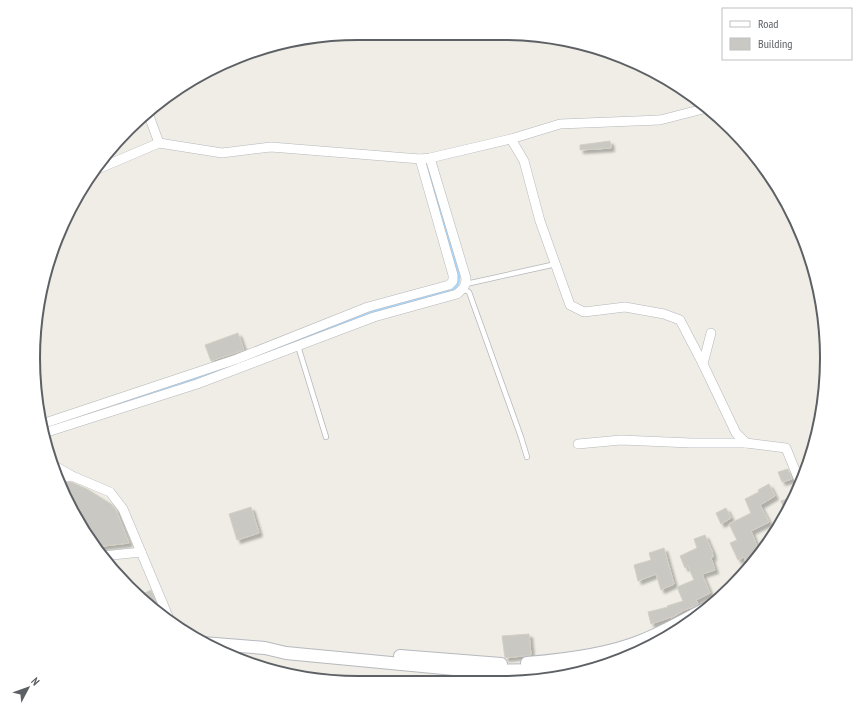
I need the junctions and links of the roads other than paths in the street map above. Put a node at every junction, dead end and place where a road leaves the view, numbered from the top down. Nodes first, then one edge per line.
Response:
1 (701, 110) edge
2 (150, 118) edge
3 (510, 139) junction
4 (159, 143) junction
5 (420, 158) junction
6 (430, 158) junction
7 (105, 166) edge
8 (556, 264) junction
9 (465, 286) junction
10 (711, 333) dead end
11 (298, 346) junction
12 (239, 364) junction
13 (702, 364) junction
14 (47, 423) edge
15 (49, 431) edge
16 (326, 437) dead end
17 (746, 443) junction
18 (578, 444) dead end
19 (527, 457) dead end
20 (60, 469) edge
21 (72, 476) junction
22 (798, 476) edge
23 (63, 477) edge
24 (141, 552) junction
25 (109, 555) edge
26 (166, 611) edge
27 (679, 622) edge
28 (220, 644) edge
29 (265, 648) junction
30 (583, 665) edge
31 (467, 676) edge
32 (486, 676) edge

1 - 3 street
2 - 4 street
3 - 6 street
3 - 8 street
4 - 5 street
4 - 7 street
5 - 6 street
5 - 12 street
6 - 9 street
8 - 9 lane
8 - 13 street
9 - 11 street
9 - 19 lane
10 - 13 street
11 - 12 street
11 - 16 lane
12 - 14 street
12 - 15 street
13 - 17 street
17 - 18 street
17 - 22 street
20 - 21 street
21 - 23 street
21 - 24 street
24 - 25 street
24 - 26 street
27 - 29 main road
28 - 29 main road
29 - 31 main road
30 - 32 main road

